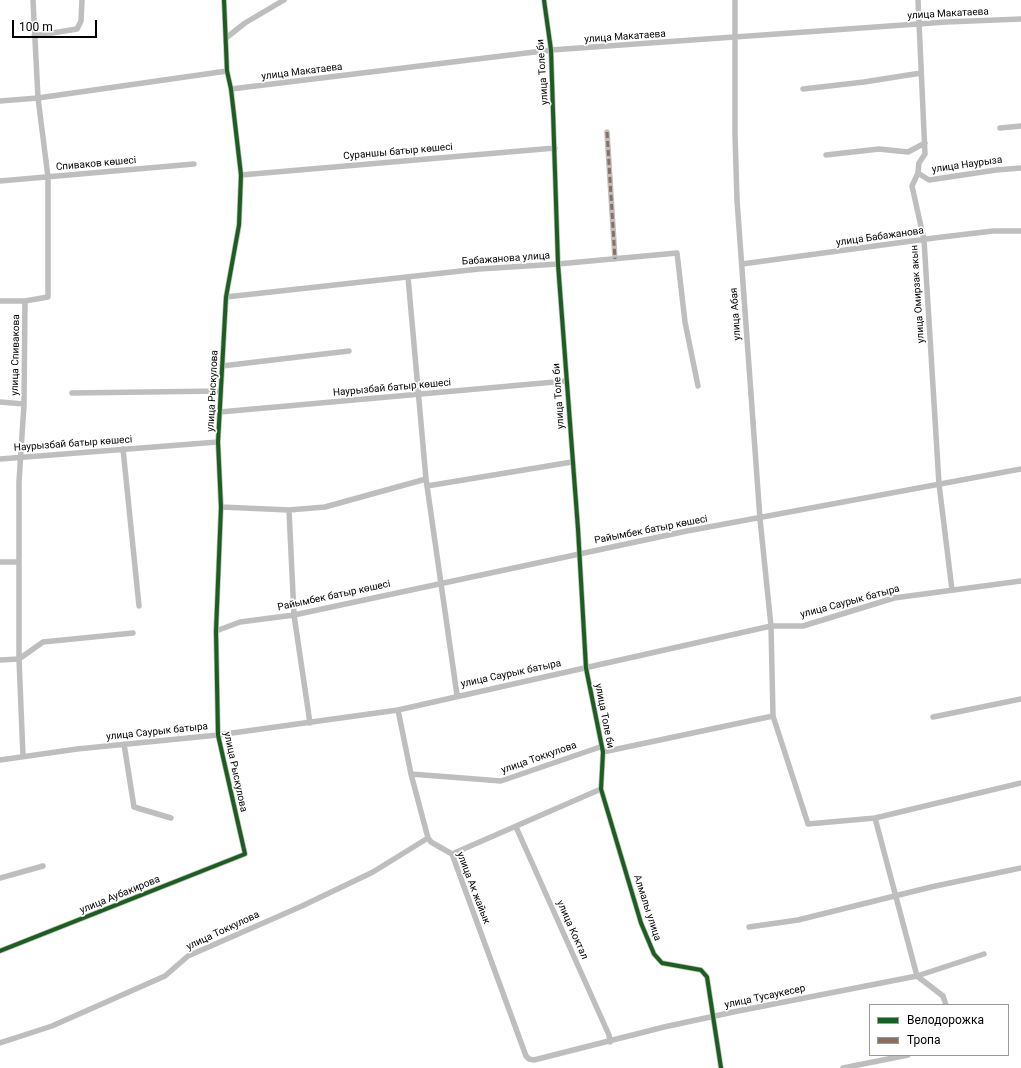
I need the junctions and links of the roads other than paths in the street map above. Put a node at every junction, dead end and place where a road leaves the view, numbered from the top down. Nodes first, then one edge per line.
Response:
1 (33, 0) edge
2 (82, 0) edge
3 (224, 0) edge
4 (284, 0) edge
5 (544, 0) edge
6 (736, 0) edge
7 (918, 0) edge
8 (1021, 19) edge
9 (919, 24) junction
10 (34, 36) junction
11 (226, 38) junction
12 (735, 38) junction
13 (551, 50) junction
14 (227, 71) junction
15 (922, 73) junction
16 (231, 89) junction
17 (803, 89) dead end
18 (38, 98) junction
19 (0, 101) edge
20 (1021, 126) edge
21 (1000, 128) dead end
22 (607, 132) dead end
23 (925, 143) junction
24 (556, 148) junction
25 (826, 154) dead end
26 (194, 164) dead end
27 (1021, 168) edge
28 (918, 173) junction
29 (241, 175) junction
30 (48, 177) junction
31 (0, 181) edge
32 (1021, 230) edge
33 (924, 240) junction
34 (615, 258) junction
35 (558, 264) junction
36 (742, 264) junction
37 (408, 277) junction
38 (226, 297) junction
39 (0, 301) edge
40 (25, 301) junction
41 (349, 351) dead end
42 (222, 366) junction
43 (566, 381) junction
44 (698, 386) dead end
45 (221, 391) junction
46 (72, 393) dead end
47 (419, 394) junction
48 (0, 402) edge
49 (24, 404) junction
50 (220, 412) junction
51 (218, 442) junction
52 (124, 450) junction
53 (21, 457) junction
54 (0, 459) edge
55 (572, 462) junction
56 (1021, 469) edge
57 (426, 479) junction
58 (939, 484) junction
59 (427, 486) junction
60 (221, 507) junction
61 (289, 510) junction
62 (760, 519) junction
63 (579, 554) junction
64 (0, 562) edge
65 (19, 562) junction
66 (1021, 581) edge
67 (442, 582) junction
68 (952, 590) junction
69 (140, 606) dead end
70 (294, 615) junction
71 (771, 626) junction
72 (216, 631) junction
73 (133, 633) dead end
74 (19, 659) junction
75 (0, 660) edge
76 (586, 668) junction
77 (457, 695) junction
78 (1021, 699) edge
79 (398, 710) junction
80 (773, 716) junction
81 (933, 717) dead end
82 (310, 723) junction
83 (218, 735) junction
84 (124, 744) junction
85 (602, 749) junction
86 (23, 756) junction
87 (0, 760) edge
88 (411, 774) junction
89 (1021, 782) edge
90 (601, 788) junction
91 (171, 818) dead end
92 (875, 818) junction
93 (516, 827) junction
94 (428, 838) junction
95 (245, 854) joint
96 (452, 854) junction
97 (43, 866) dead end
98 (1021, 868) edge
99 (0, 878) edge
100 (896, 896) junction
101 (749, 927) dead end
102 (0, 951) edge
103 (984, 954) dead end
104 (917, 976) junction
105 (946, 1004) edge
106 (713, 1017) junction
107 (610, 1042) junction
108 (0, 1043) edge
109 (526, 1056) joint
110 (903, 1056) edge
111 (721, 1068) edge
112 (843, 1068) edge

1 - 10 street, улица Спивакова
2 - 10 street
3 - 11 street, улица Рыскулова
4 - 11 street
5 - 13 street, улица Толе би
6 - 12 street, улица Абая
7 - 9 street, улица Омирзак акын
8 - 9 street, улица Макатаева
9 - 12 street, улица Макатаева
9 - 15 street, улица Омирзак акын
10 - 18 street, улица Спивакова
11 - 14 street, улица Рыскулова
12 - 13 street, улица Макатаева
12 - 36 street, улица Абая
13 - 16 street, улица Макатаева
13 - 24 street, улица Толе би
14 - 16 street, улица Рыскулова
14 - 18 street
15 - 17 street
15 - 23 street, улица Омирзак акын
16 - 29 street, улица Рыскулова
18 - 19 street
18 - 30 street, улица Спивакова
20 - 21 street
22 - 34 street
23 - 25 street
23 - 28 street, улица Омирзак акын
24 - 29 street, Сураншы батыр көшесі
24 - 35 street, улица Толе би
26 - 30 street, Спиваков көшесі
27 - 28 street, улица Наурыза
28 - 33 street, улица Омирзак акын
29 - 38 street, улица Рыскулова
30 - 31 street, Спиваков көшесі
30 - 40 street, улица Спивакова
32 - 33 street, улица Бабажанова
33 - 36 street, улица Бабажанова
33 - 58 street, улица Омирзак акын
34 - 35 street, Бабажанова улица
34 - 44 street, Бабажанова улица
35 - 37 street, Бабажанова улица
35 - 43 street, улица Толе би
36 - 62 street, улица Абая
37 - 38 street, Бабажанова улица
37 - 47 street
38 - 42 street, улица Рыскулова
39 - 40 street
40 - 49 street, улица Спивакова
41 - 42 street
42 - 45 street, улица Рыскулова
43 - 47 street, Наурызбай батыр көшесі
43 - 55 street, улица Толе би
45 - 46 street
45 - 50 street, улица Рыскулова
47 - 50 street, Наурызбай батыр көшесі
47 - 57 street
48 - 49 street
49 - 53 street, улица Спивакова
50 - 51 street, улица Рыскулова
51 - 52 street, Наурызбай батыр көшесі
51 - 60 street, улица Рыскулова
52 - 53 street, Наурызбай батыр көшесі
52 - 69 street
53 - 54 street, Наурызбай батыр көшесі
53 - 65 street, улица Спивакова
55 - 59 street
55 - 63 street, улица Толе би
56 - 58 street, Райымбек батыр көшесі
57 - 59 street
57 - 61 street
58 - 62 street, Райымбек батыр көшесі
58 - 68 street, улица Омирзак акын
59 - 67 street
60 - 61 street
60 - 72 street, улица Рыскулова
61 - 70 street
62 - 63 street, Райымбек батыр көшесі
62 - 71 street, улица Абая
63 - 67 street, Райымбек батыр көшесі
63 - 76 street, улица Толе би
64 - 65 street
65 - 74 street, улица Спивакова
66 - 68 street, улица Саурык батыра
67 - 70 street, Райымбек батыр көшесі
67 - 77 street
68 - 71 street, улица Саурык батыра
70 - 72 street, Райымбек батыр көшесі
70 - 82 street
71 - 76 street, улица Саурык батыра
71 - 80 street, улица Абая
72 - 83 street, улица Рыскулова
73 - 74 street
74 - 75 street
74 - 86 street, улица Спивакова
76 - 77 street, улица Саурык батыра
76 - 85 street, улица Толе би
77 - 79 street, улица Саурык батыра
78 - 81 street
79 - 82 street, улица Саурык батыра
79 - 88 street
80 - 85 street, улица Токкулова
80 - 92 street, улица Абая
82 - 83 street, улица Саурык батыра
83 - 84 street, улица Саурык батыра
83 - 95 street, улица Рыскулова
84 - 86 street, улица Саурык батыра
84 - 91 street
85 - 88 street, улица Токкулова
85 - 90 street, улица Толе би
86 - 87 street, улица Саурык батыра
88 - 94 street
89 - 92 street
90 - 93 street
90 - 106 street, Алмалы улица
92 - 100 street
93 - 96 street
93 - 107 street, улица Коктал
94 - 96 street, улица Ак жайык
94 - 108 street, улица Токкулова
95 - 102 street, улица Аубакирова
96 - 109 street, улица Ак жайык
97 - 99 street
98 - 100 street
100 - 101 street
100 - 104 street
103 - 104 street, улица Тусаукесер
104 - 105 street
104 - 106 street, улица Тусаукесер
106 - 107 street, улица Тусаукесер
106 - 111 street, Алмалы улица
107 - 109 street, улица Тусаукесер
110 - 112 street

